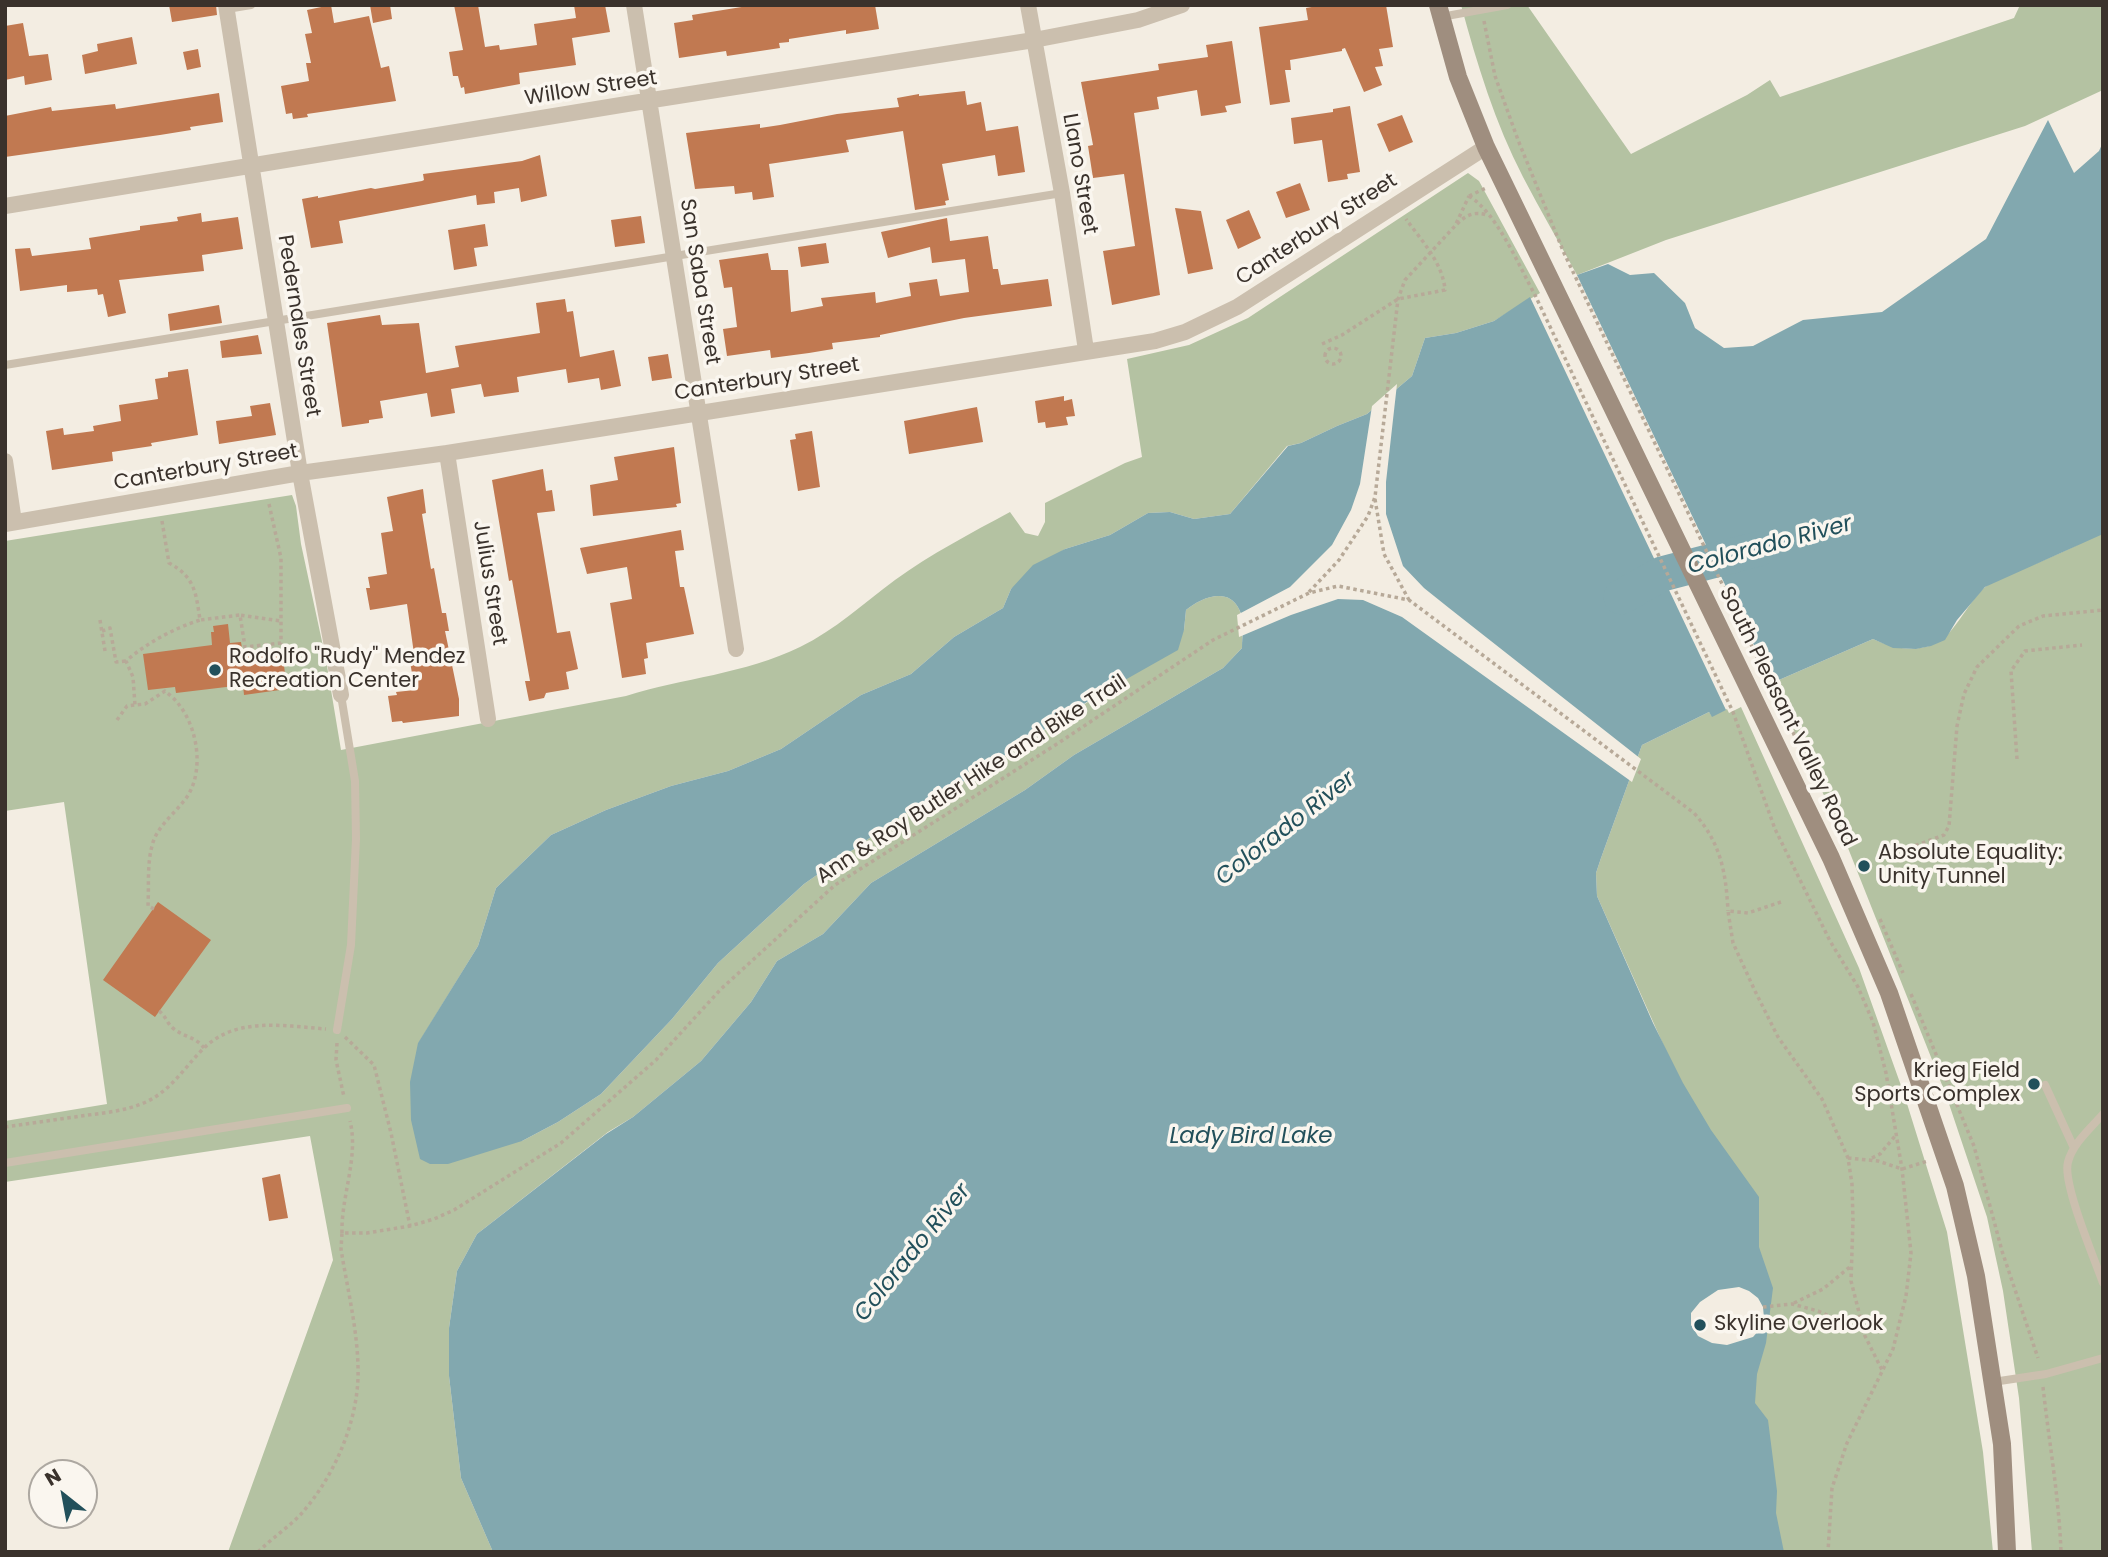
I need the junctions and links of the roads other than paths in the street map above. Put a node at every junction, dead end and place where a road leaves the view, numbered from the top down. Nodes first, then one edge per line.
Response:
1 (251, 5) edge
2 (634, 5) edge
3 (1028, 5) edge
4 (1182, 5) edge
5 (1507, 5) edge
6 (226, 7) edge
7 (1439, 11) edge
8 (1034, 40) junction
9 (648, 101) junction
10 (1486, 148) junction
11 (250, 166) junction
12 (1062, 193) junction
13 (5, 206) edge
14 (674, 256) junction
15 (276, 320) junction
16 (1086, 350) junction
17 (5, 365) edge
18 (698, 412) junction
19 (447, 453) junction
20 (5, 461) edge
21 (300, 473) junction
22 (10, 523) edge
23 (736, 649) dead end
24 (341, 695) joint
25 (488, 719) dead end
26 (337, 1030) road end
27 (2045, 1085) dead end
28 (347, 1108) road end
29 (2103, 1114) edge
30 (2074, 1148) junction
31 (5, 1163) edge
32 (2103, 1283) edge
33 (2103, 1358) edge
34 (1992, 1382) junction
35 (2007, 1552) edge

1 - 6 lane
2 - 9 street, San Saba Street
3 - 8 street, Llano Street
4 - 8 street, Willow Street
5 - 7 lane
6 - 11 street, Pedernales Street
7 - 10 main road, South Pleasant Valley Road
8 - 9 street, Willow Street
8 - 12 street, Llano Street
9 - 11 street, Willow Street
9 - 14 street, San Saba Street
10 - 16 street, Canterbury Street
10 - 34 main road, South Pleasant Valley Road
11 - 13 street, Willow Street
11 - 15 street, Pedernales Street
12 - 14 lane
12 - 16 street, Llano Street
14 - 15 lane
14 - 18 street, San Saba Street
15 - 17 lane
15 - 21 street, Pedernales Street
16 - 18 street, Canterbury Street
18 - 19 street, Canterbury Street
18 - 23 street, San Saba Street
19 - 21 street, Canterbury Street
19 - 25 street, Julius Street
20 - 22 street
21 - 22 street, Canterbury Street
21 - 24 street, Pedernales Street
24 - 26 lane
27 - 30 lane
28 - 31 lane
29 - 30 lane
30 - 32 lane
33 - 34 lane
34 - 35 main road, South Pleasant Valley Road

